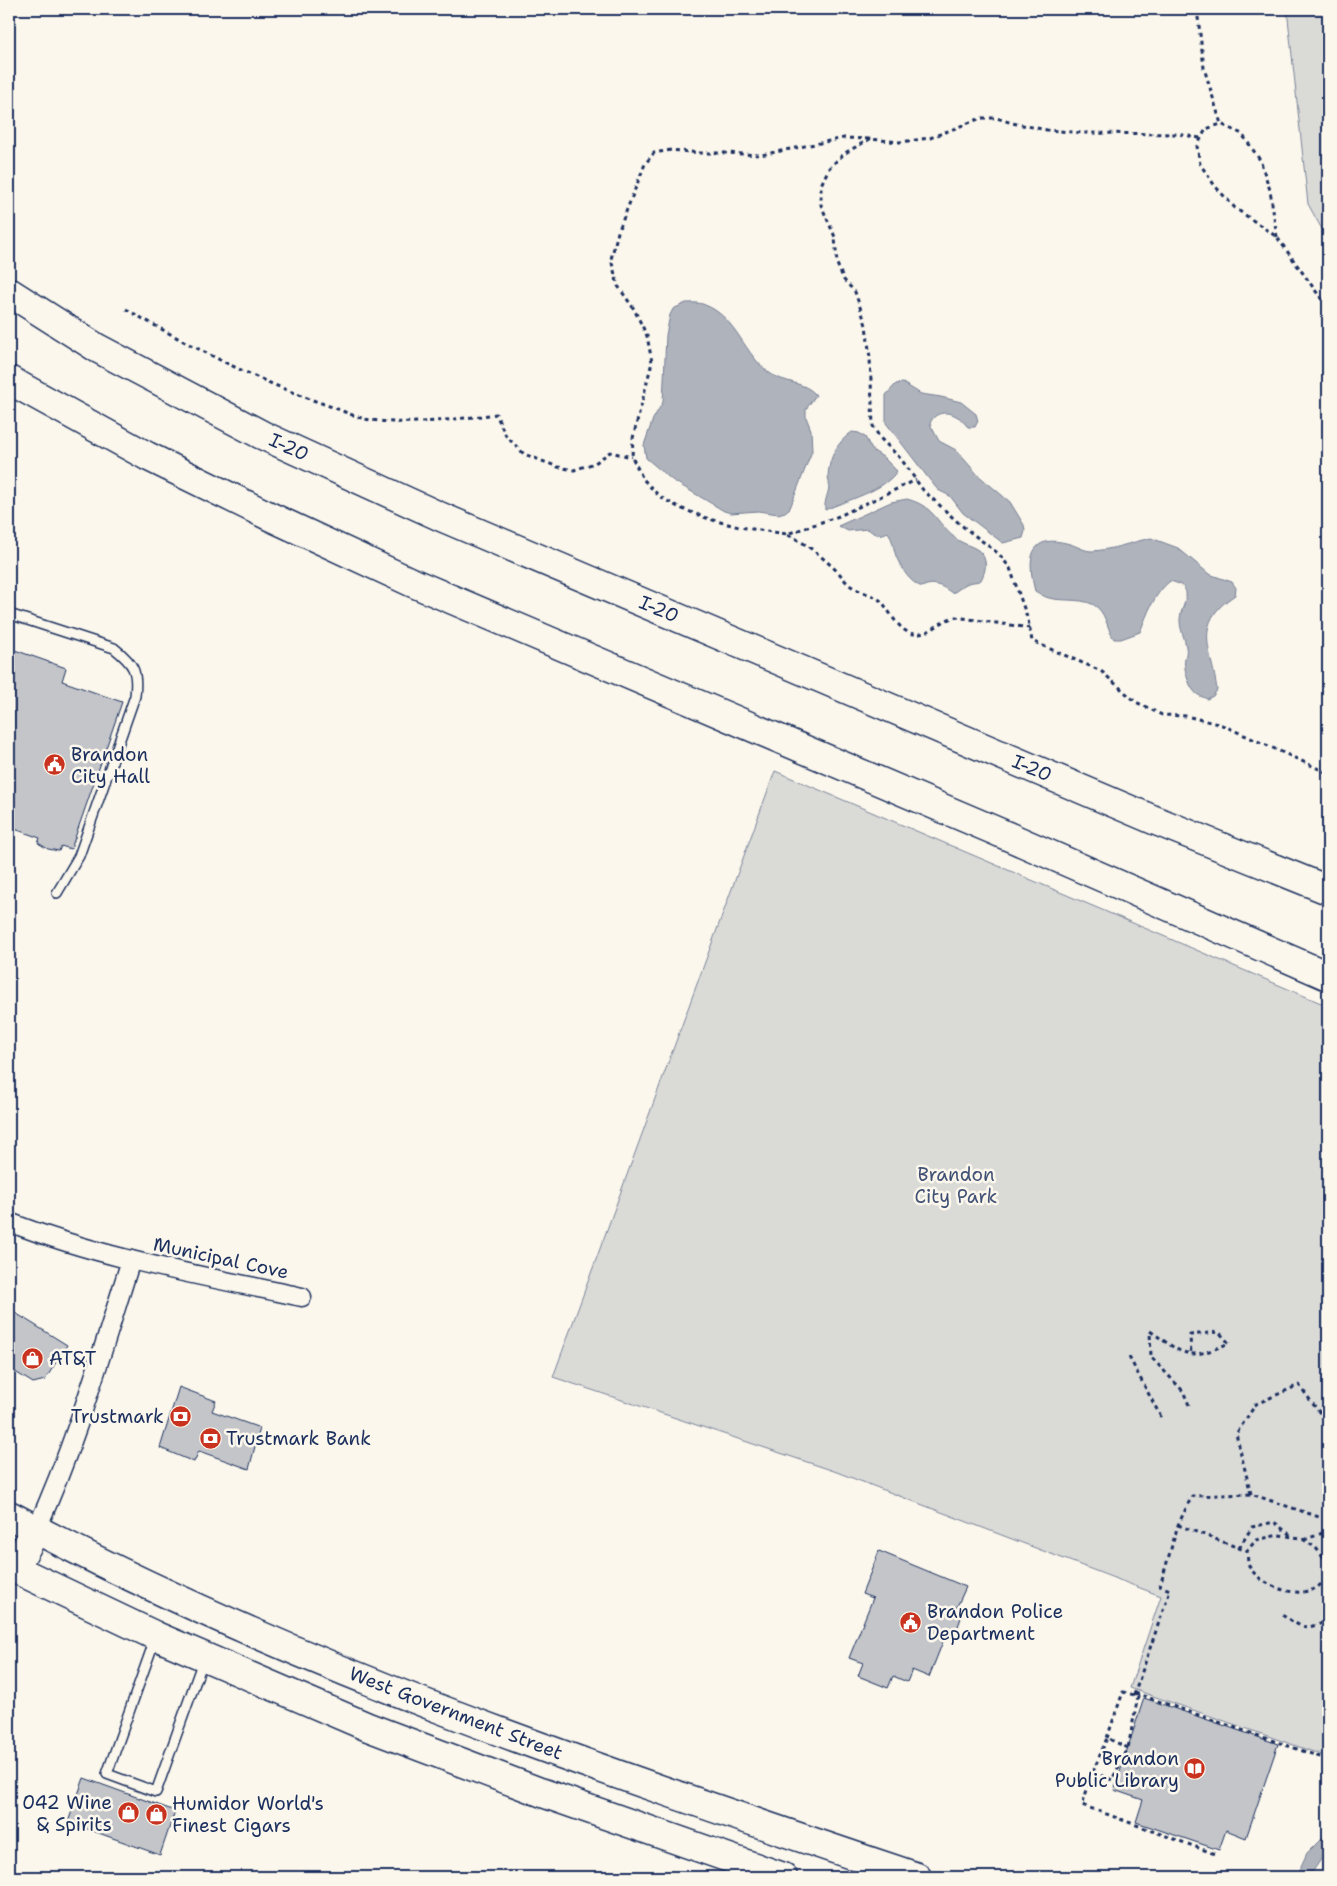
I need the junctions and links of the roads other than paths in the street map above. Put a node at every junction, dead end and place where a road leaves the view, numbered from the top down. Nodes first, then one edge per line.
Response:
1 (9, 292) edge
2 (9, 380) edge
3 (9, 614) edge
4 (1328, 890) edge
5 (57, 893) dead end
6 (1328, 976) edge
7 (9, 1222) edge
8 (131, 1260) junction
9 (302, 1297) dead end
10 (9, 1515) edge
11 (36, 1530) junction
12 (12, 1568) edge
13 (156, 1636) junction
14 (204, 1658) junction
15 (684, 1797) junction
16 (669, 1837) junction
17 (783, 1877) edge
18 (917, 1877) edge

1 - 4 main road, I-20
2 - 6 main road
3 - 5 lane
7 - 8 street, Municipal Cove
8 - 9 street, Municipal Cove
8 - 11 street, Municipal Cove
10 - 11 main road, West Government Street
11 - 12 main road
11 - 15 main road, West Government Street
12 - 13 main road
13 - 14 main road
13 - 14 lane
14 - 16 main road
15 - 16 main road
15 - 18 main road, West Government Street
16 - 17 main road

